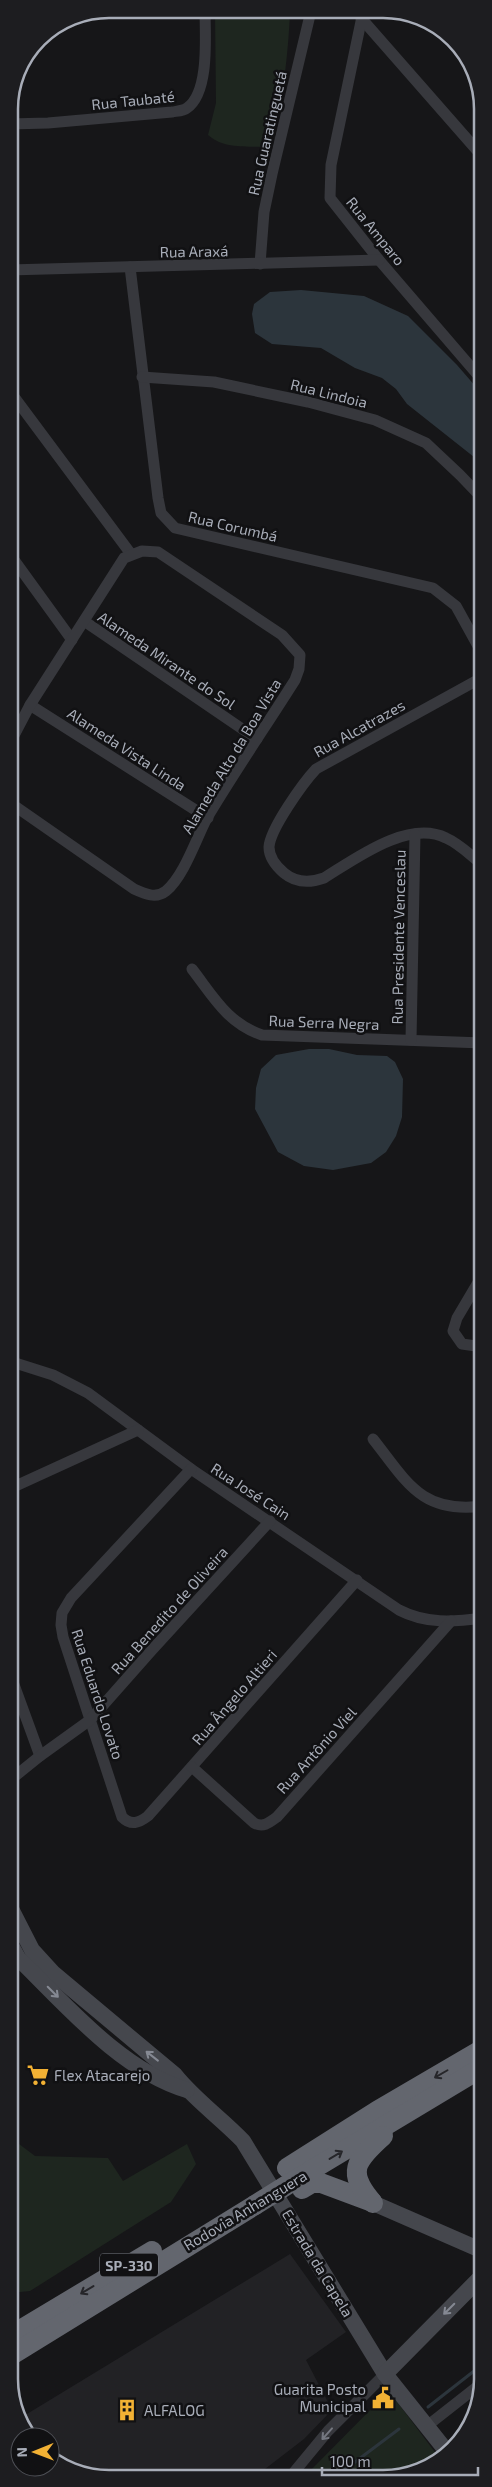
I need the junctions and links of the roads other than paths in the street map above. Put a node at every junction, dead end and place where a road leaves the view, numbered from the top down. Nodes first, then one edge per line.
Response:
1 (205, 18) edge
2 (309, 18) edge
3 (361, 18) edge
4 (365, 18) edge
5 (18, 124) edge
6 (474, 147) edge
7 (379, 260) junction
8 (260, 264) junction
9 (130, 267) junction
10 (18, 270) edge
11 (474, 372) edge
12 (142, 377) junction
13 (18, 402) edge
14 (474, 490) edge
15 (128, 556) junction
16 (18, 565) edge
17 (84, 621) junction
18 (474, 639) edge
19 (72, 640) junction
20 (474, 682) edge
21 (30, 705) junction
22 (18, 729) edge
23 (258, 739) junction
24 (18, 808) edge
25 (208, 818) junction
26 (415, 834) junction
27 (474, 858) edge
28 (192, 969) dead end
29 (411, 1040) junction
30 (474, 1042) edge
31 (474, 1289) edge
32 (474, 1346) edge
33 (17, 1364) edge
34 (138, 1430) junction
35 (373, 1439) dead end
36 (191, 1469) junction
37 (17, 1485) edge
38 (474, 1506) edge
39 (270, 1521) junction
40 (357, 1580) junction
41 (474, 1619) edge
42 (451, 1621) junction
43 (17, 1694) edge
44 (90, 1720) junction
45 (40, 1756) junction
46 (192, 1767) junction
47 (17, 1774) edge
48 (128, 1822) joint
49 (17, 1942) edge
50 (20, 1957) edge
51 (474, 2054) edge
52 (474, 2072) edge
53 (425, 2101) junction
54 (294, 2179) junction
55 (255, 2203) junction
56 (374, 2203) junction
57 (474, 2246) edge
58 (474, 2283) edge
59 (17, 2332) edge
60 (17, 2352) edge
61 (385, 2374) junction
62 (474, 2389) edge
63 (427, 2426) junction
64 (444, 2447) edge
65 (296, 2470) edge

1 - 5 street, Rua Taubaté
2 - 8 street, Rua Guaratinguetá
3 - 7 street, Rua Amparo
4 - 6 street
7 - 8 street, Rua Araxá
7 - 11 street, Rua Amparo
8 - 9 street, Rua Araxá
9 - 10 street, Rua Araxá
9 - 12 street, Rua Corumbá
12 - 14 street, Rua Lindoia
12 - 18 street, Rua Corumbá
13 - 15 street
15 - 17 street
15 - 23 street, Alameda Alto da Boa Vista
16 - 19 street
17 - 19 street
17 - 23 street, Alameda Mirante do Sol
19 - 21 street
20 - 26 street, Rua Alcatrazes
21 - 22 street
21 - 25 street, Alameda Vista Linda
23 - 25 street, Alameda Alto da Boa Vista
24 - 25 street, Alameda Alto da Boa Vista
26 - 27 street, Rua Alcatrazes
26 - 29 street, Rua Presidente Venceslau
28 - 29 street, Rua Serra Negra
29 - 30 street, Rua Serra Negra
31 - 32 street
33 - 34 street, Rua José Cain
34 - 36 street, Rua José Cain
34 - 37 street
35 - 38 street
36 - 39 street, Rua José Cain
36 - 44 street, Rua Eduardo Lovato
39 - 40 street, Rua José Cain
39 - 44 street, Rua Benedito de Oliveira
40 - 42 street, Rua José Cain
40 - 46 street, Rua Ângelo Altieri
41 - 42 street, Rua José Cain
42 - 46 street, Rua Antônio Viel
43 - 45 street
44 - 45 street, Rua Benedito de Oliveira
44 - 48 street, Rua Eduardo Lovato
45 - 47 street, Rua Benedito de Oliveira
46 - 48 street, Rua Ângelo Altieri
49 - 50 main road, Estrada da Capela
50 - 61 main road, Estrada da Capela
51 -> 54 highway, Rodovia Anhanguera / SP-330
52 - 53 highway, Rodovia Anhanguera / SP-330
54 -> 53 highway, Rodovia Anhanguera / SP-330
53 - 56 highway
54 - 55 highway, Rodovia Anhanguera / SP-330
54 - 56 highway
55 -> 59 highway, Rodovia Anhanguera / SP-330
55 - 60 highway, Rodovia Anhanguera / SP-330
56 - 57 main road
58 -> 61 main road
61 - 63 main road, Estrada da Capela
61 -> 65 street
62 - 63 street
63 - 64 main road, Estrada da Capela

